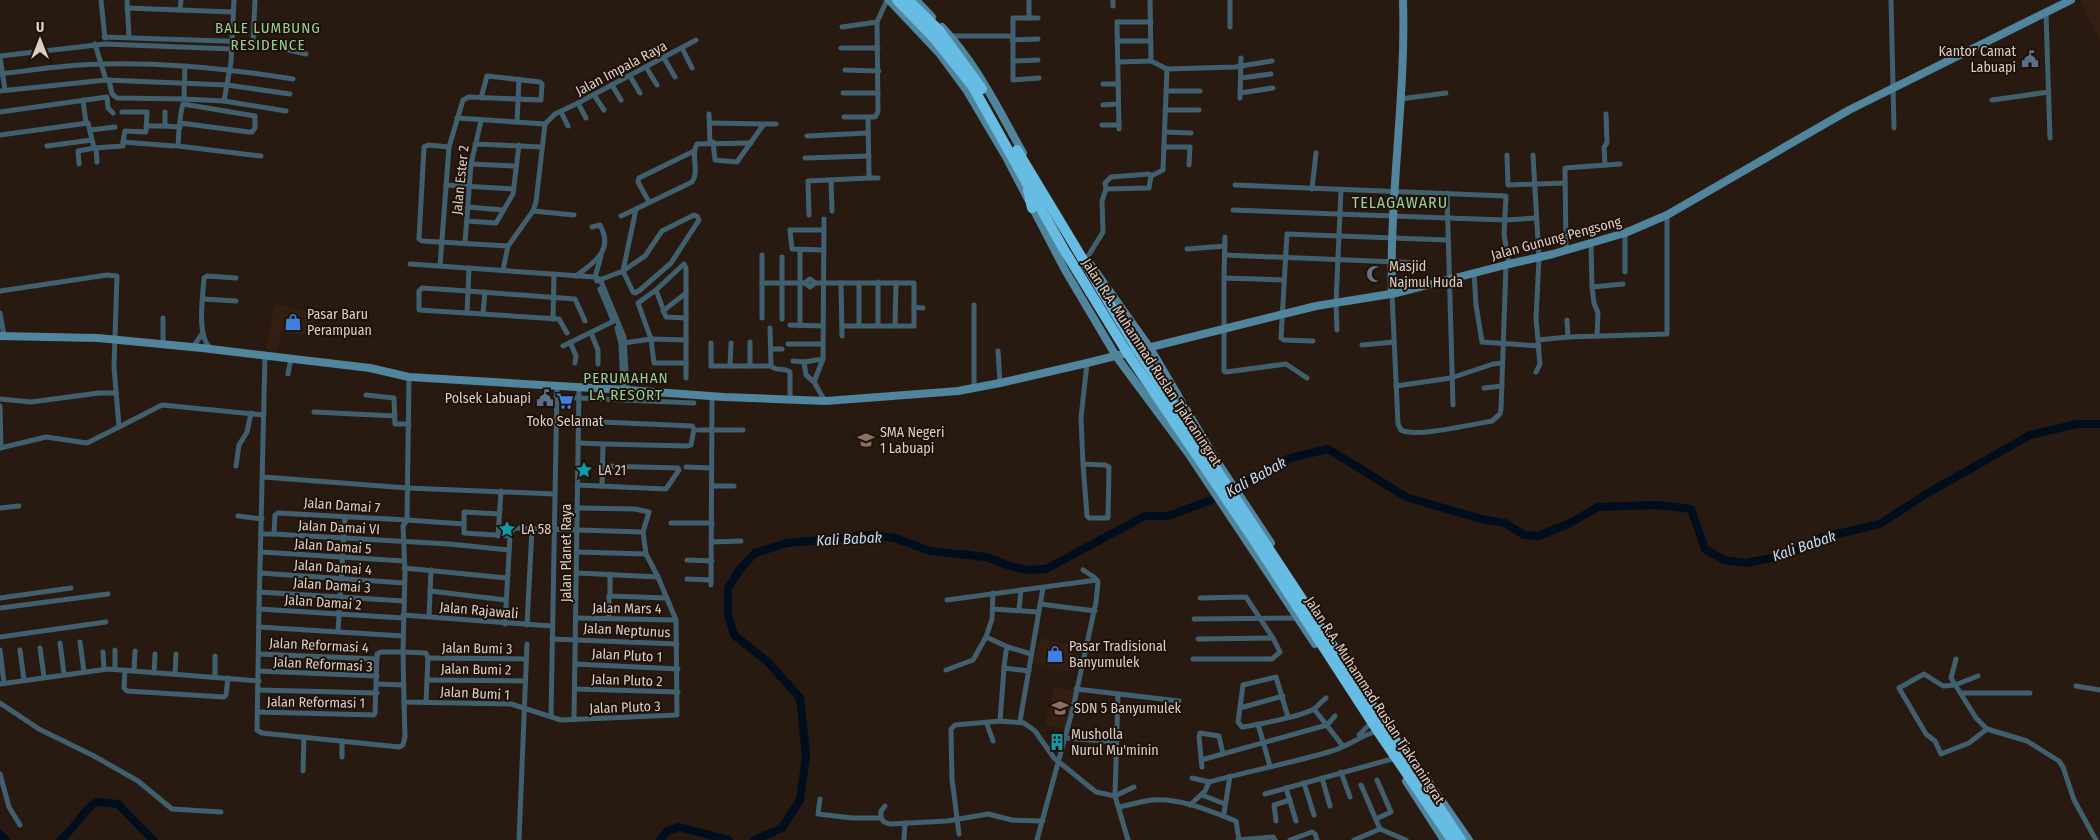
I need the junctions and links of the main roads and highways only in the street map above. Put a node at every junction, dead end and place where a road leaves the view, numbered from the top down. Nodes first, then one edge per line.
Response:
1 (897, 0) edge
2 (908, 0) edge
3 (1016, 141) road end
4 (1006, 157) road end
5 (1018, 159) junction
6 (1029, 177) junction
7 (1041, 186) road end
8 (1032, 208) road end
9 (1254, 534) junction
10 (1383, 715) road end
11 (1382, 733) junction
12 (1406, 749) road end
13 (1392, 758) road end
14 (1452, 840) edge
15 (1460, 840) edge

1 - 5 highway, Jalan R.A. Muhammad Ruslan Tjakraningrat
2 - 5 highway, Jalan R.A. Muhammad Ruslan Tjakraningrat
3 - 5 highway
4 - 5 highway
5 - 6 highway, Jalan R.A. Muhammad Ruslan Tjakraningrat
6 - 7 highway
6 - 8 highway
6 - 9 highway, Jalan R.A. Muhammad Ruslan Tjakraningrat
9 - 11 highway, Jalan R.A. Muhammad Ruslan Tjakraningrat
9 - 11 highway, Jalan R.A. Muhammad Ruslan Tjakraningrat
10 - 11 highway
11 - 12 highway
11 - 13 highway
11 - 14 highway, Jalan R.A. Muhammad Ruslan Tjakraningrat
11 - 15 highway, Jalan R.A. Muhammad Ruslan Tjakraningrat

